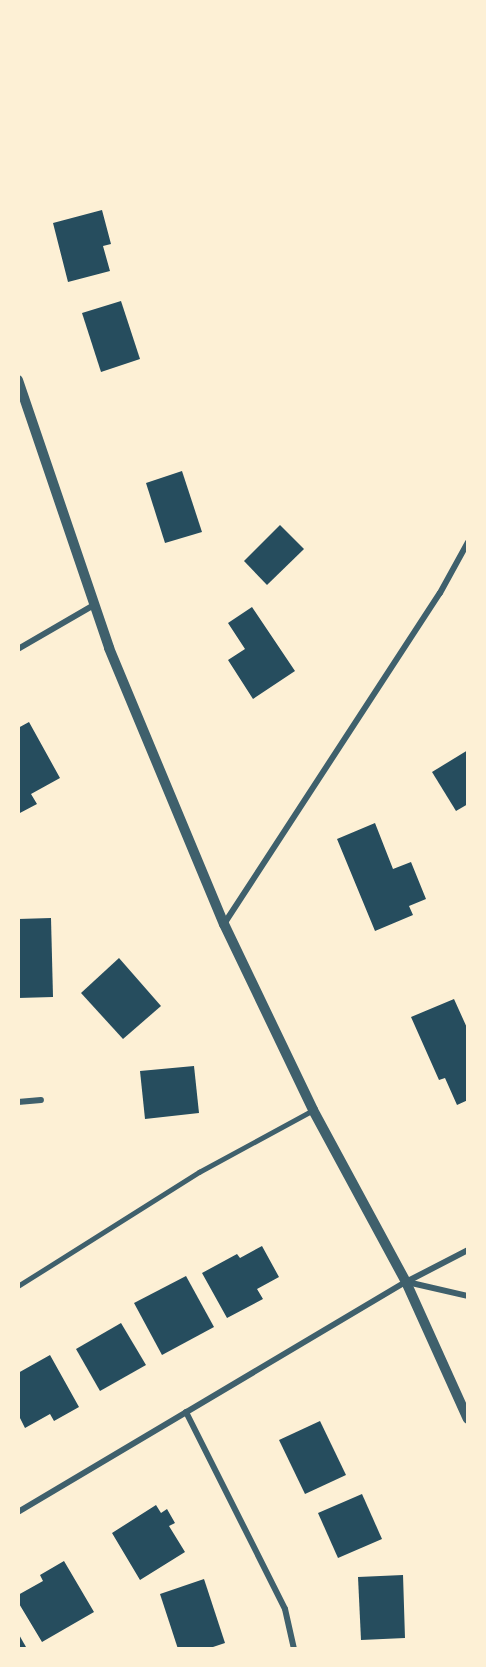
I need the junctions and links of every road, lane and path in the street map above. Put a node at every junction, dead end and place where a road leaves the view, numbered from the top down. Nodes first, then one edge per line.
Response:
1 (18, 380) edge
2 (468, 542) edge
3 (94, 605) junction
4 (18, 650) edge
5 (224, 924) junction
6 (41, 1100) dead end
7 (18, 1102) edge
8 (314, 1110) junction
9 (468, 1250) edge
10 (406, 1282) junction
11 (18, 1286) edge
12 (468, 1296) edge
13 (186, 1412) junction
14 (468, 1419) edge
15 (18, 1512) edge
16 (294, 1649) edge

1 - 3 street
2 - 5 street
3 - 4 street
3 - 5 street
5 - 8 street
6 - 7 street
8 - 10 street
8 - 11 lane
9 - 10 street
10 - 12 street
10 - 13 street
10 - 14 street
13 - 15 street
13 - 16 street

